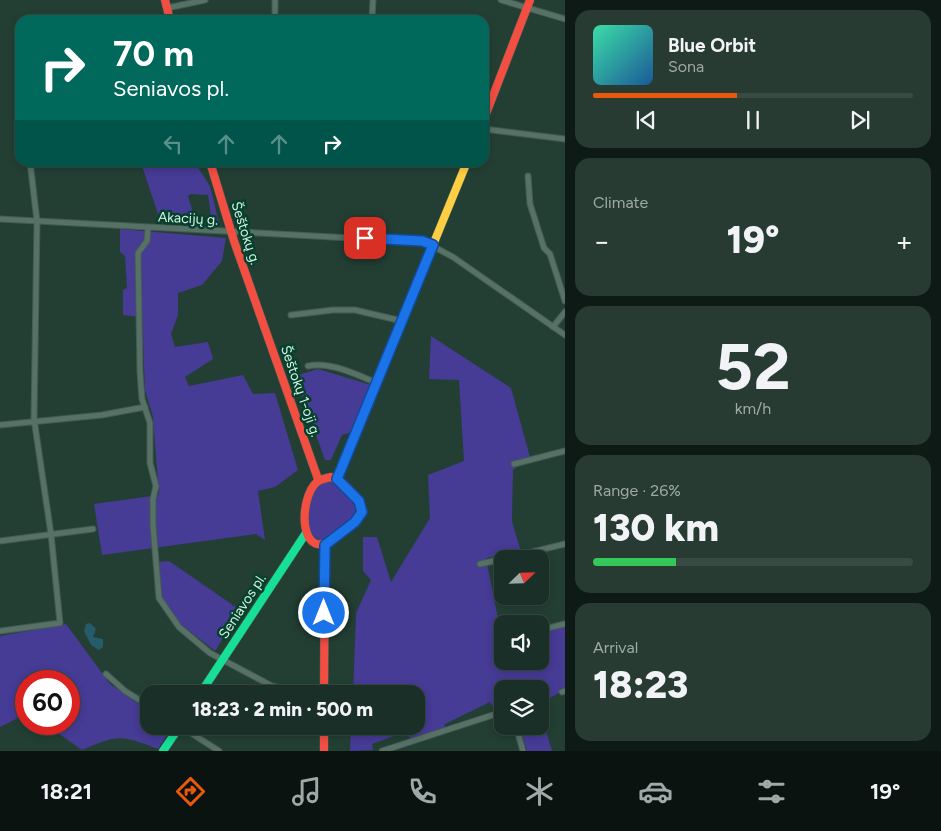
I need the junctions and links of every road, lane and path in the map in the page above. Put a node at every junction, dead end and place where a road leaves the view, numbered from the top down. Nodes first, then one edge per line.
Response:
1 (205, 0) edge
2 (275, 0) edge
3 (373, 0) edge
4 (500, 0) edge
5 (530, 0) edge
6 (166, 4) edge
7 (526, 8) junction
8 (275, 15) edge
9 (372, 15) edge
10 (565, 19) edge
11 (489, 106) edge
12 (489, 130) edge
13 (565, 139) edge
14 (31, 167) edge
15 (212, 167) edge
16 (465, 167) edge
17 (528, 176) dead end
18 (0, 219) edge
19 (37, 221) junction
20 (148, 227) junction
21 (232, 232) junction
22 (433, 245) junction
23 (565, 301) edge
24 (261, 311) joint
25 (565, 312) edge
26 (291, 315) dead end
27 (402, 321) junction
28 (553, 327) junction
29 (565, 335) edge
30 (308, 366) dead end
31 (378, 384) junction
32 (145, 408) junction
33 (34, 422) junction
34 (0, 425) edge
35 (565, 451) edge
36 (514, 464) dead end
37 (318, 479) junction
38 (337, 479) junction
39 (94, 529) dead end
40 (306, 533) junction
41 (51, 534) junction
42 (0, 541) edge
43 (565, 544) edge
44 (325, 545) junction
45 (540, 550) edge
46 (494, 561) edge
47 (480, 564) dead end
48 (565, 624) edge
49 (549, 628) edge
50 (0, 632) edge
51 (223, 659) junction
52 (106, 674) dead end
53 (206, 685) edge
54 (270, 685) edge
55 (327, 685) edge
56 (140, 701) edge
57 (494, 715) edge
58 (174, 735) edge
59 (194, 735) edge
60 (324, 735) edge
61 (519, 735) edge
62 (163, 751) edge
63 (220, 751) edge
64 (324, 751) edge
65 (382, 751) edge
66 (523, 751) edge

1 - 6 street
2 - 8 street
3 - 9 street
4 - 7 street
5 - 7 main road
7 - 10 street
7 - 11 main road
12 - 13 street
14 - 19 street
15 - 21 main road, Šeštokų g.
16 - 22 main road
17 - 23 street
18 - 19 street, Akacijų g.
19 - 20 street, Akacijų g.
19 - 33 street
20 - 21 street, Akacijų g.
20 - 32 street
21 - 22 street, Akacijų g.
21 - 24 main road, Šeštokų g.
22 - 27 main road
22 - 28 street
24 - 37 main road, Šeštokų 1-oji g.
25 - 28 street
26 - 27 street
27 - 31 main road
28 - 29 street
30 - 31 street
31 - 38 main road
32 - 33 street
32 - 51 street
33 - 34 street
33 - 41 street
35 - 36 street
37 - 38 main road
37 - 40 main road, Seniavos pl.
38 - 44 main road
39 - 41 street
40 - 44 main road
40 - 51 main road, Seniavos pl.
41 - 42 street
41 - 50 street
43 - 45 street
44 - 55 main road
46 - 47 street
48 - 49 street
51 - 53 main road, Seniavos pl.
51 - 54 street
52 - 56 street
57 - 65 street
58 - 62 main road
59 - 63 street
60 - 64 main road
61 - 66 street

